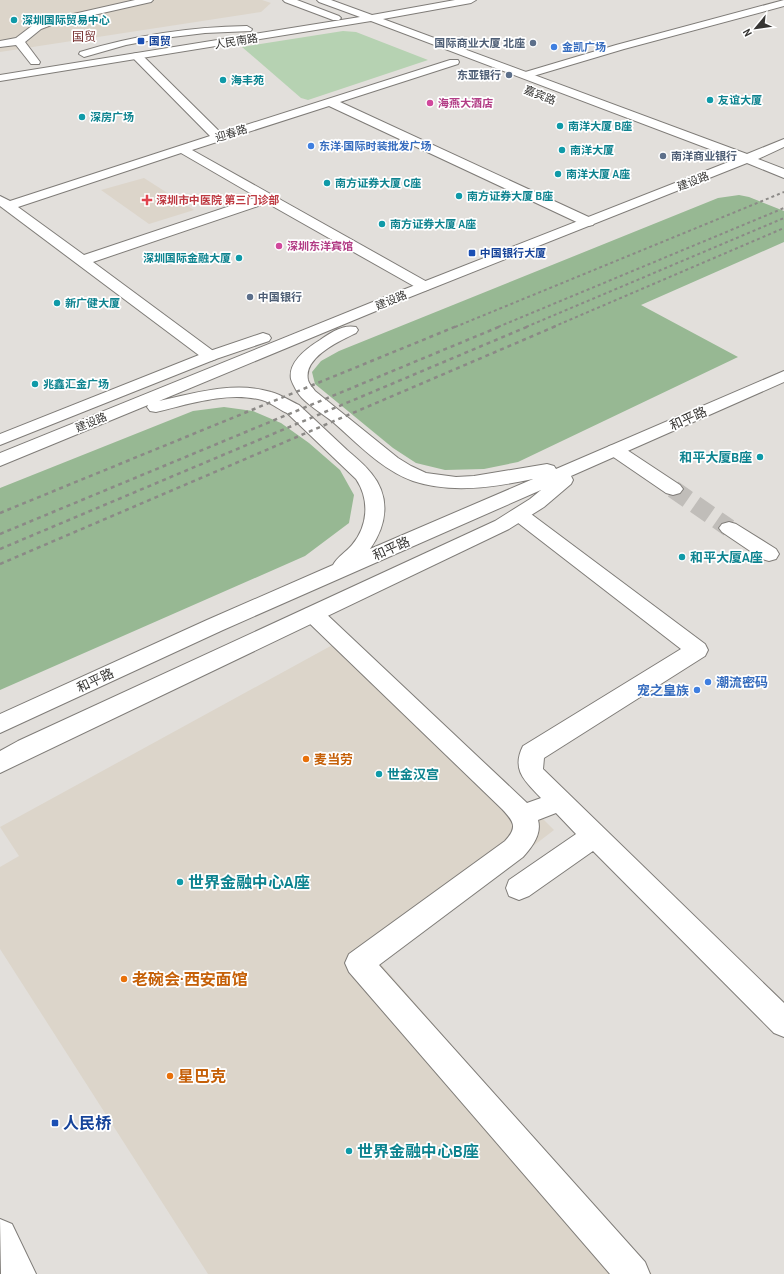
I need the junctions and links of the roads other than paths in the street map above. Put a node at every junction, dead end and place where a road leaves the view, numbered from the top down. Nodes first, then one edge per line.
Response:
1 (148, 0) edge
2 (288, 0) edge
3 (322, 0) edge
4 (422, 0) edge
5 (471, 0) edge
6 (784, 4) edge
7 (355, 12) junction
8 (330, 16) junction
9 (372, 19) junction
10 (348, 23) junction
11 (370, 31) dead end
12 (19, 41) junction
13 (0, 44) edge
14 (137, 56) junction
15 (439, 57) dead end
16 (35, 62) junction
17 (0, 67) edge
18 (526, 76) junction
19 (0, 78) edge
20 (331, 102) junction
21 (218, 137) junction
22 (784, 143) edge
23 (182, 149) junction
24 (747, 159) junction
25 (716, 165) junction
26 (778, 168) edge
27 (745, 174) dead end
28 (268, 198) junction
29 (4, 203) edge
30 (588, 222) junction
31 (81, 261) junction
32 (457, 273) junction
33 (424, 286) junction
34 (400, 296) junction
35 (210, 356) junction
36 (784, 376) edge
37 (92, 422) junction
38 (0, 440) edge
39 (615, 450) junction
40 (5, 458) edge
41 (589, 461) junction
42 (673, 490) tunnel mouth
43 (520, 515) junction
44 (729, 528) tunnel mouth
45 (769, 554) dead end
46 (331, 574) junction
47 (313, 614) junction
48 (0, 724) edge
49 (0, 763) edge
50 (560, 801) junction
51 (524, 815) junction
52 (594, 835) junction
53 (519, 888) dead end
54 (784, 1023) edge
55 (0, 1236) edge
56 (20, 1274) edge
57 (633, 1274) edge

1 - 12 main road
2 - 8 main road
3 - 7 main road, 嘉宾路
4 - 7 main road, 人民南路
5 - 9 main road, 人民南路
6 - 18 main road
7 - 8 main road, 人民南路
7 - 9 main road, 嘉宾路
8 - 10 main road
8 - 16 main road, 人民南路
9 - 10 main road, 人民南路
9 - 18 main road, 嘉宾路
10 - 11 main road
10 - 14 main road, 人民南路
12 - 13 main road
12 - 16 main road
14 - 19 main road, 人民南路
14 - 21 main road
15 - 20 main road, 迎春路
16 - 17 main road, 人民南路
18 - 24 main road, 嘉宾路
20 - 21 main road, 迎春路
20 - 30 main road
21 - 23 main road, 迎春路
22 - 24 main road, 建设路
23 - 28 main road
23 - 29 main road, 迎春路
24 - 25 main road, 建设路
24 - 26 main road, 嘉宾路
25 - 27 main road
25 - 30 main road, 建设路
28 - 31 main road
28 - 33 main road
29 - 31 main road
30 - 32 main road, 建设路
31 - 35 main road
32 - 33 main road, 建设路
32 - 41 main road
33 - 34 main road, 建设路
34 - 35 main road
34 - 37 main road, 建设路
35 - 38 main road
36 - 39 main road, 和平路
37 - 40 main road, 建设路
37 - 46 main road
39 - 41 main road, 和平路
39 - 42 main road
41 - 43 main road
41 - 46 main road, 和平路
43 - 47 main road
43 - 50 main road
44 - 45 main road
46 - 48 main road, 和平路
47 - 49 main road
47 - 51 main road
50 - 51 main road
50 - 52 main road
51 - 57 main road
52 - 53 main road
52 - 54 main road
55 - 56 main road

